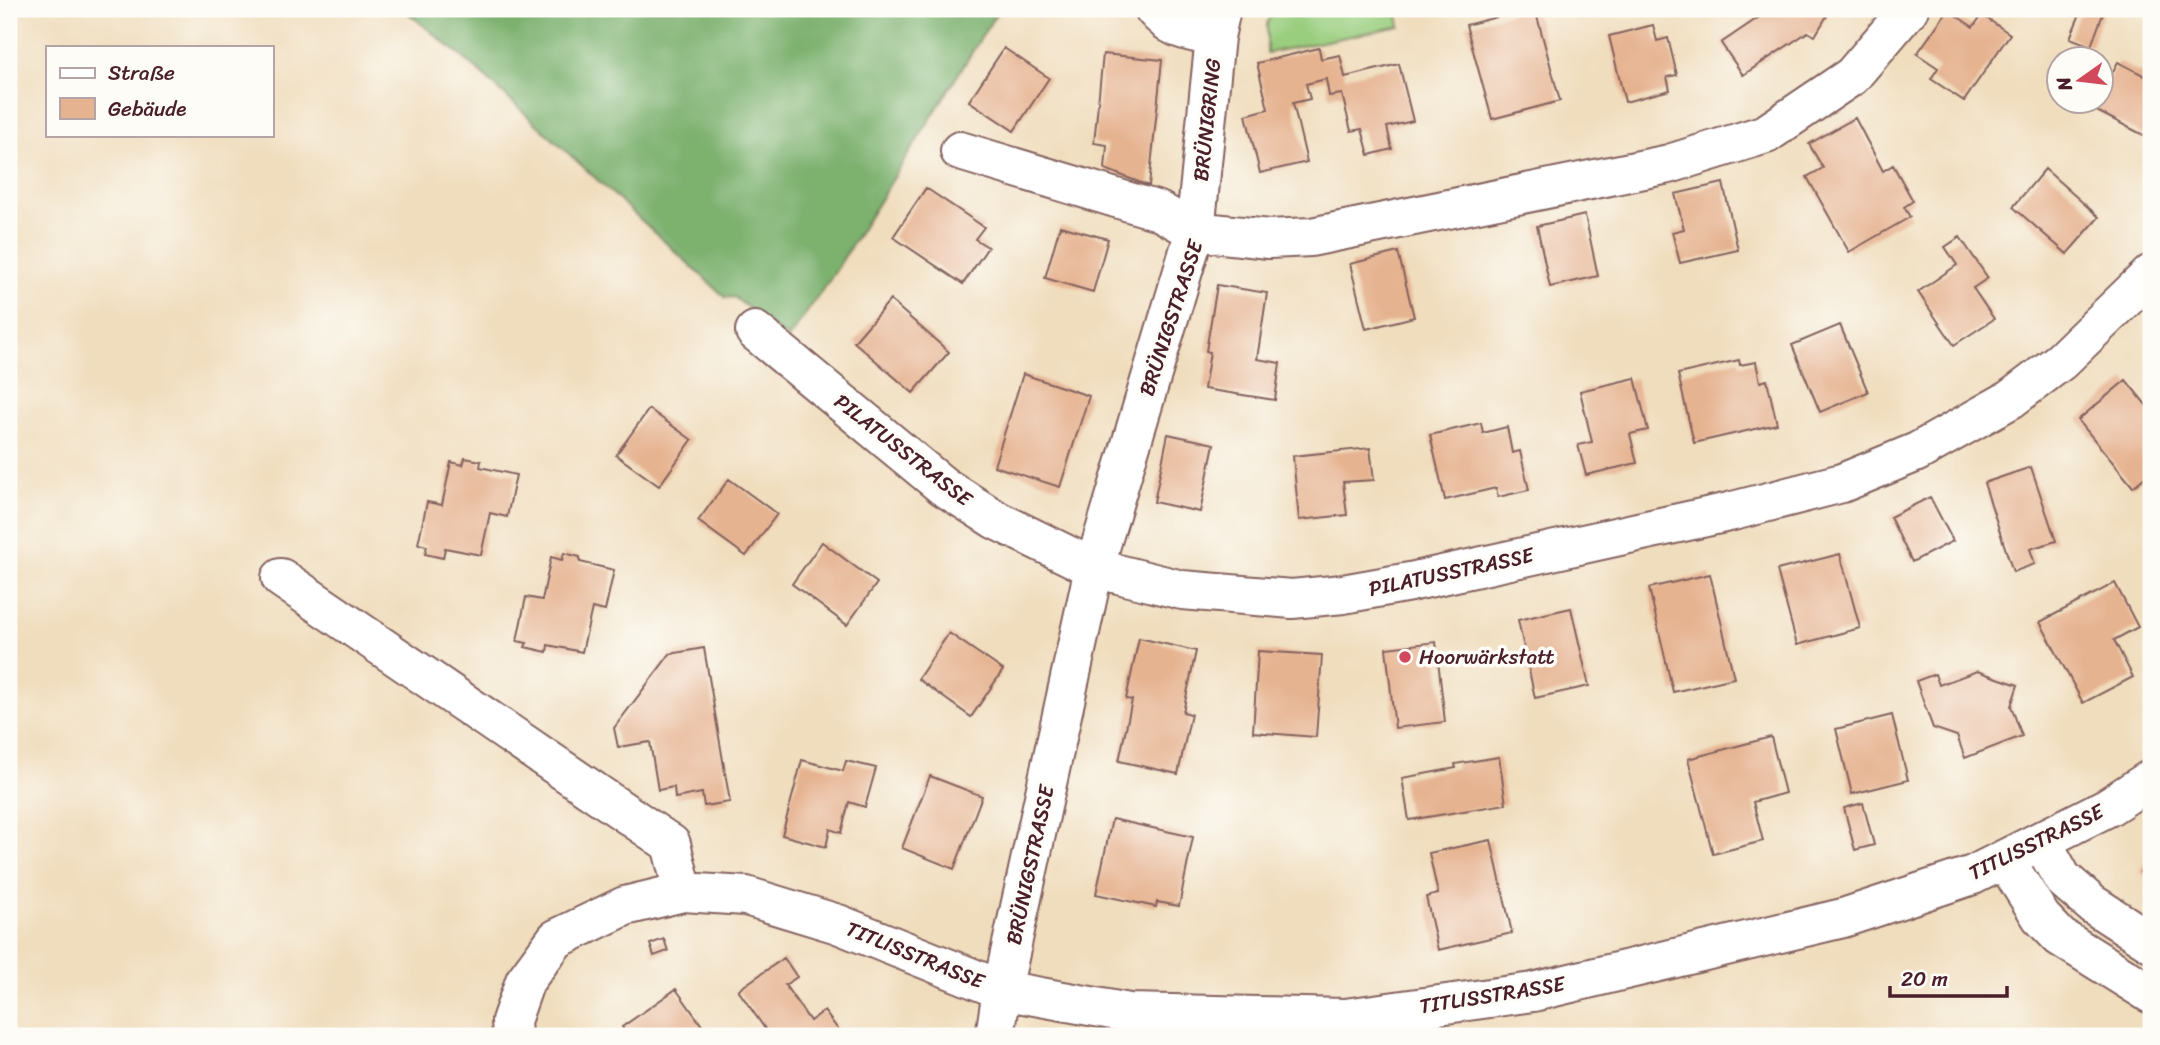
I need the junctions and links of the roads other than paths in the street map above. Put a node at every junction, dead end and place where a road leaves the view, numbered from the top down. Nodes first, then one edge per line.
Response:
1 (1154, 9) edge
2 (1909, 9) edge
3 (1218, 23) edge
4 (960, 151) dead end
5 (1195, 231) junction
6 (2151, 274) edge
7 (755, 331) dead end
8 (1094, 568) junction
9 (281, 578) dead end
10 (2151, 779) edge
11 (2042, 842) junction
12 (2005, 860) junction
13 (683, 891) junction
14 (2151, 942) edge
15 (1002, 990) junction
16 (2151, 994) edge
17 (1135, 1024) edge
18 (1182, 1025) edge
19 (512, 1036) edge
20 (995, 1036) edge

1 - 3 street
2 - 5 street, BRÜNIGSTRASSE
3 - 5 street, BRÜNIGRING
4 - 5 street
5 - 8 street, BRÜNIGSTRASSE
6 - 8 street, PILATUSSTRASSE
7 - 8 street, PILATUSSTRASSE
8 - 15 street, BRÜNIGSTRASSE
9 - 13 street
10 - 11 street, TITLISSTRASSE
11 - 12 street, TITLISSTRASSE
11 - 14 street
12 - 16 street
12 - 18 street, TITLISSTRASSE
13 - 15 street, TITLISSTRASSE
13 - 19 street, TITLISSTRASSE
15 - 17 street, TITLISSTRASSE
15 - 20 street, BRÜNIGSTRASSE
17 - 18 street, TITLISSTRASSE

